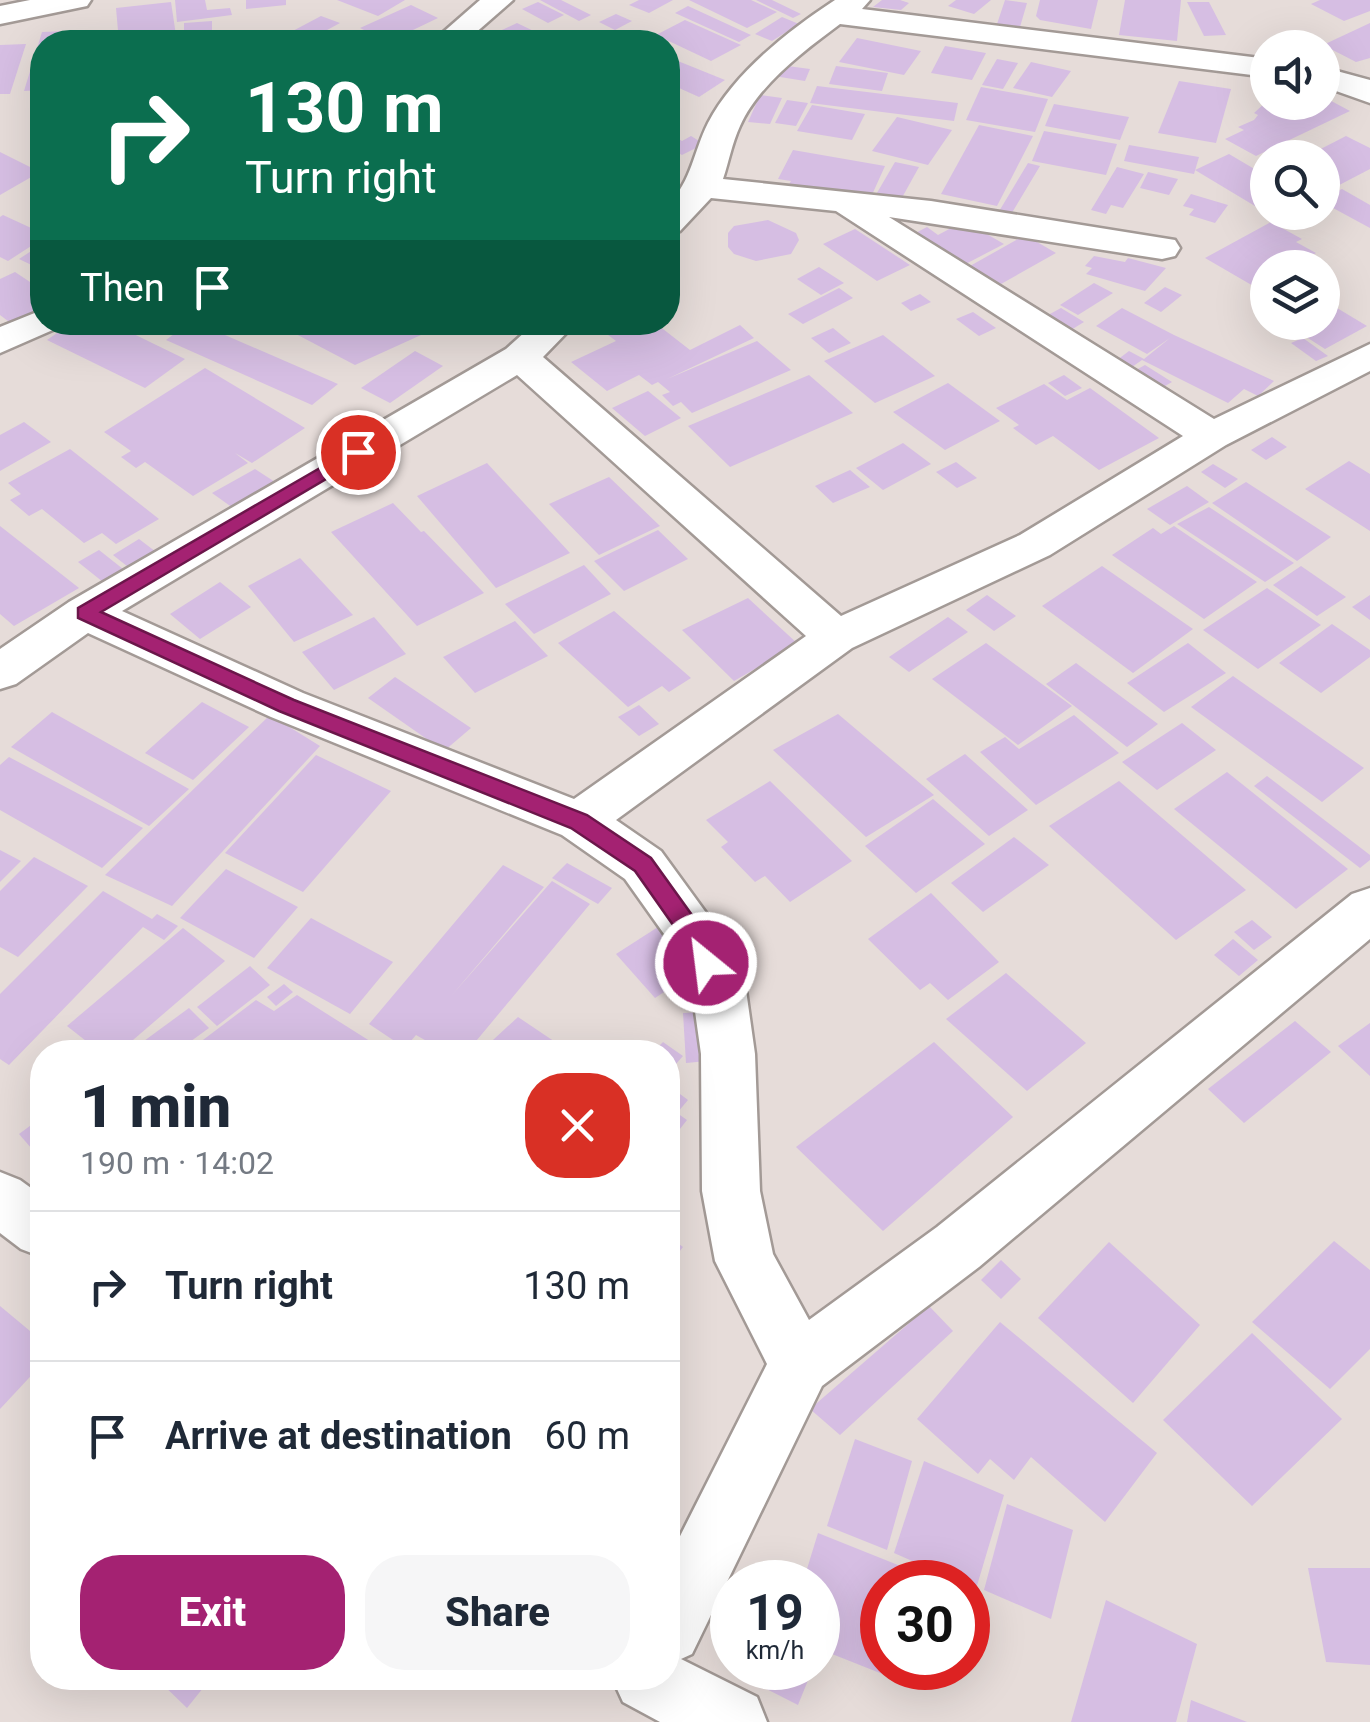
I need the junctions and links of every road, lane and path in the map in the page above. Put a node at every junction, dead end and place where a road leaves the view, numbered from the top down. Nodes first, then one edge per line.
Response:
1 (76, 0) edge
2 (498, 0) edge
3 (844, 7) edge
4 (0, 15) edge
5 (462, 30) edge
6 (1250, 65) edge
7 (1340, 79) edge
8 (1370, 93) edge
9 (702, 187) junction
10 (844, 204) junction
11 (680, 211) edge
12 (1162, 248) dead end
13 (30, 327) edge
14 (545, 335) edge
15 (0, 342) edge
16 (1370, 356) edge
17 (520, 357) junction
18 (1212, 436) junction
19 (85, 613) junction
20 (836, 638) junction
21 (0, 672) edge
22 (579, 822) junction
23 (1370, 909) edge
24 (0, 1198) edge
25 (30, 1221) edge
26 (800, 1364) junction
27 (680, 1606) edge
28 (670, 1690) edge
29 (732, 1722) edge

1 - 4 street
2 - 5 street
3 - 6 street
3 - 9 street
7 - 8 street
9 - 10 street
9 - 11 street
10 - 12 street
10 - 18 street
13 - 15 street
14 - 17 street
16 - 18 street
17 - 19 street
17 - 20 street
18 - 20 street
19 - 21 street
19 - 22 street
20 - 22 street
22 - 26 street
23 - 26 street
24 - 25 street
26 - 27 street
28 - 29 street

